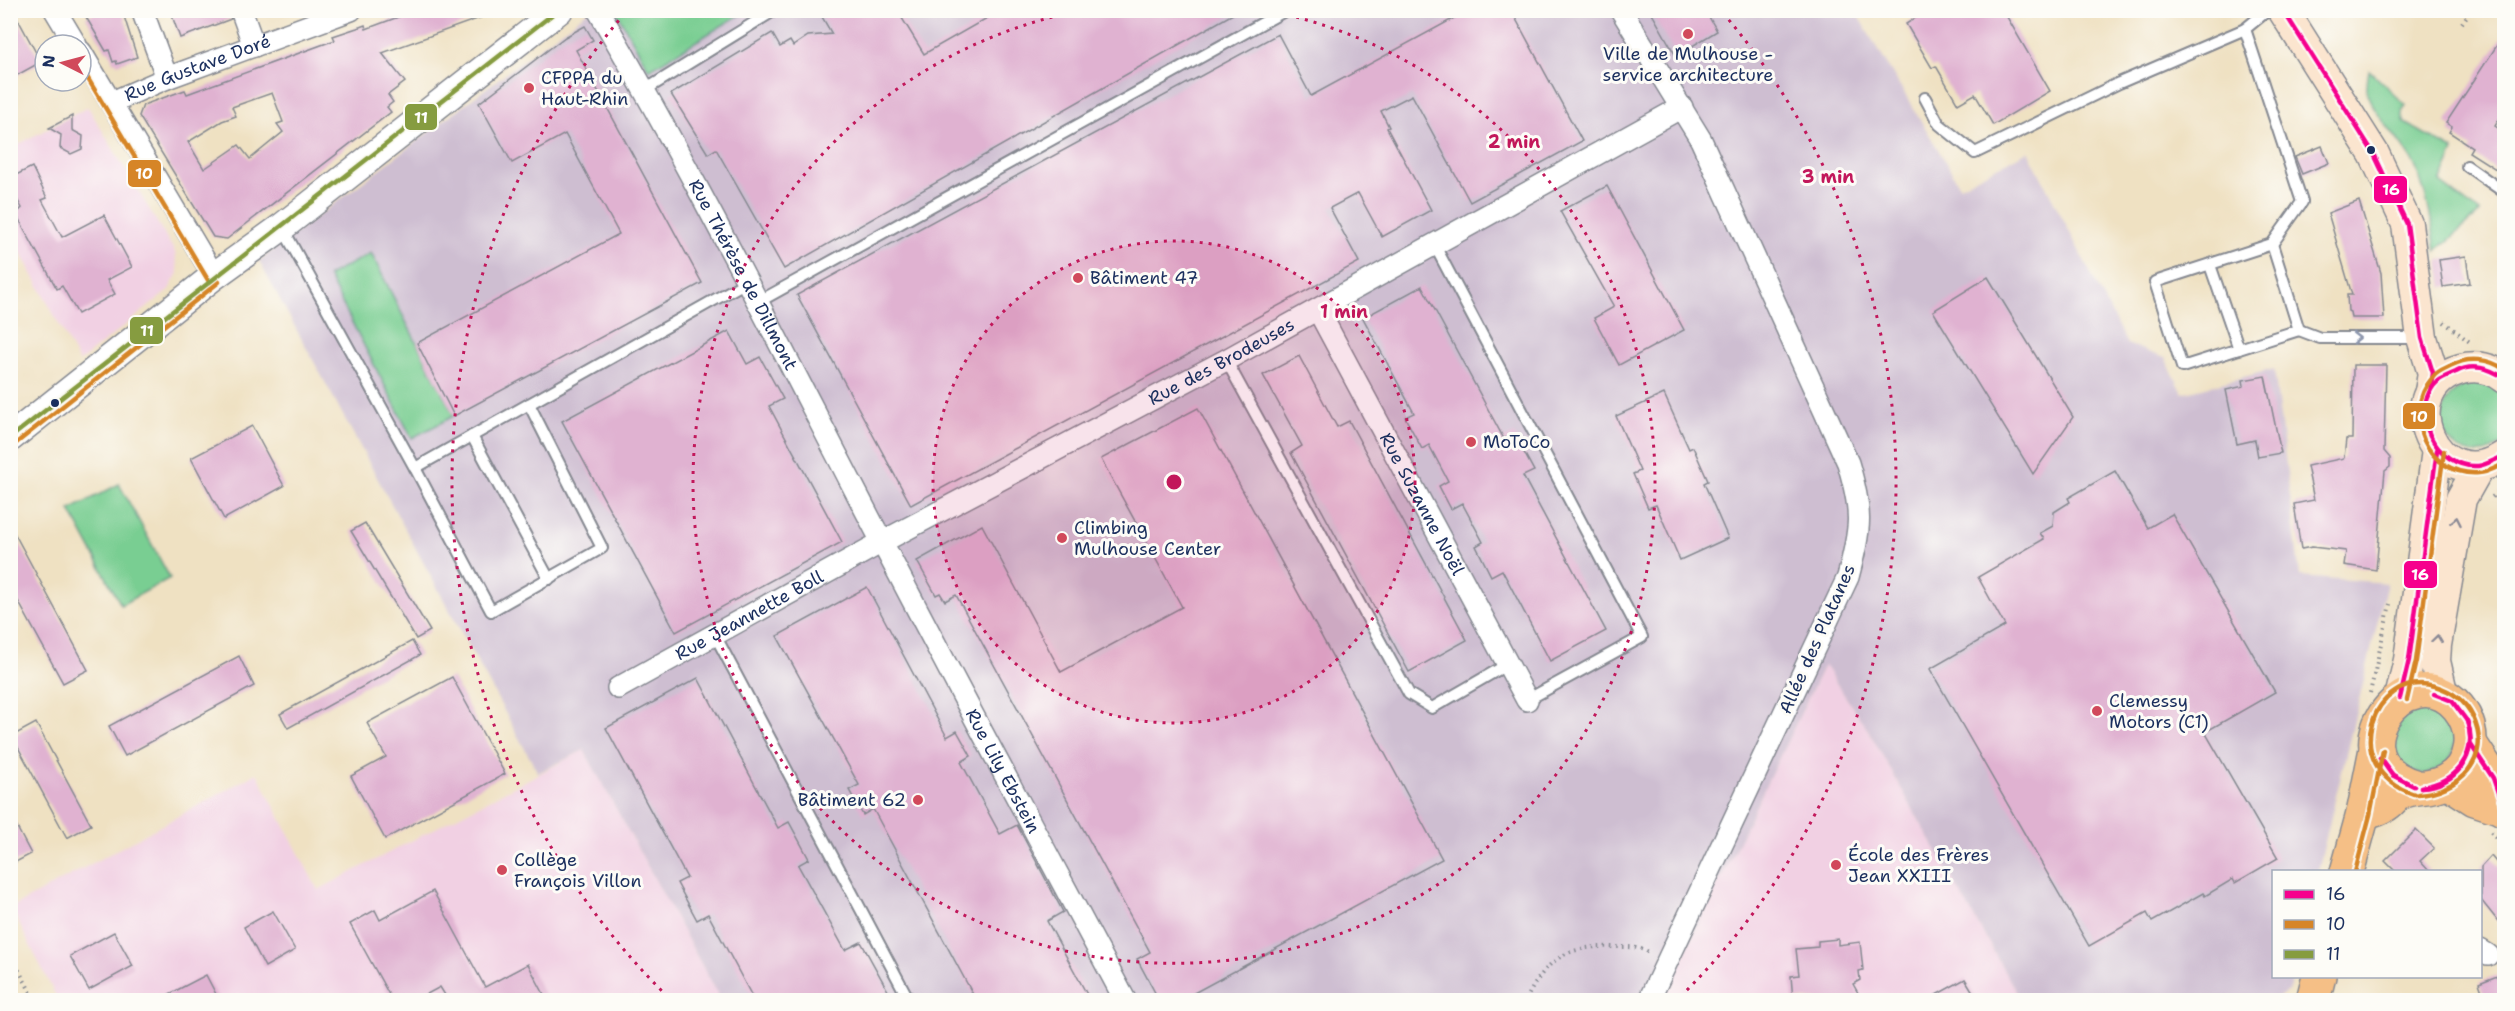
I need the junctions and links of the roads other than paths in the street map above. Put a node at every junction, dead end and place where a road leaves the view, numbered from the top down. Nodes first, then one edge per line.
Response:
1 (55, 10) edge
2 (142, 10) edge
3 (241, 10) edge
4 (558, 10) edge
5 (598, 10) edge
6 (775, 10) edge
7 (1286, 10) edge
8 (1621, 10) edge
9 (2268, 10) edge
10 (2283, 10) edge
11 (344, 12) edge
12 (2245, 29) junction
13 (69, 33) edge
14 (254, 46) junction
15 (93, 71) edge
16 (167, 78) junction
17 (645, 90) junction
18 (1925, 99) dead end
19 (112, 102) junction
20 (1682, 107) junction
21 (2467, 166) dead end
22 (2505, 192) edge
23 (282, 227) junction
24 (2272, 244) junction
25 (1435, 246) junction
26 (2210, 265) junction
27 (214, 276) junction
28 (748, 281) junction
29 (758, 302) junction
30 (1318, 310) junction
31 (2428, 326) junction
32 (2299, 330) junction
33 (2239, 349) junction
34 (1226, 360) junction
35 (2489, 364) edge
36 (2430, 392) junction
37 (530, 404) junction
38 (472, 436) junction
39 (10, 438) edge
40 (2437, 450) junction
41 (2492, 461) edge
42 (416, 468) junction
43 (882, 542) junction
44 (549, 579) junction
45 (715, 635) junction
46 (1508, 664) junction
47 (618, 688) dead end
48 (2443, 696) junction
49 (2400, 698) junction
50 (1527, 700) joint
51 (2471, 745) junction
52 (2376, 749) junction
53 (2432, 784) junction
54 (2504, 809) edge
55 (2363, 814) junction
56 (2347, 870) edge
57 (2318, 978) edge
58 (909, 1000) edge
59 (1125, 1000) edge
60 (1649, 1000) edge
61 (2313, 1000) edge

1 - 13 street
2 - 16 street
3 - 14 street
4 - 23 street
5 - 17 street, Rue Thérèse de Dillmont
6 - 17 lane
7 - 29 lane
8 - 20 street, Allée des Platanes
9 - 12 lane
10 - 31 main road
11 - 14 street, Rue Gustave Doré
12 - 18 lane
12 - 24 lane
14 - 16 street, Rue Gustave Doré
15 - 19 street
16 - 19 street, Rue Gustave Doré
17 - 28 street, Rue Thérèse de Dillmont
19 - 27 street
20 - 25 street, Rue des Brodeuses
20 - 60 street, Allée des Platanes
21 - 22 lane
23 - 27 street
23 - 42 lane
24 - 26 lane
24 - 32 lane
25 - 30 street, Rue des Brodeuses
25 - 50 lane
26 - 33 lane
26 - 33 lane
27 - 39 street
28 - 29 street, Rue Thérèse de Dillmont
28 - 37 lane
29 - 43 street, Rue Thérèse de Dillmont
30 - 34 street, Rue des Brodeuses
30 - 46 street, Rue Suzanne Noël
32 -> 31 lane
31 - 35 main road
31 - 36 main road
32 - 33 lane
34 - 43 street, Rue des Brodeuses
34 - 46 lane
35 - 36 main road
36 - 40 main road
37 - 38 lane
37 - 44 lane
38 - 42 lane
38 - 44 lane
40 - 41 main road
40 - 49 main road
48 -> 41 main road
42 - 44 lane
43 - 45 street, Rue Jeannette Boll
43 - 59 street, Rue Lily Ebstein
45 - 47 street, Rue Jeannette Boll
45 - 58 lane
46 - 50 street, Rue Suzanne Noël
48 - 49 main road
48 - 51 main road
49 - 52 main road
51 - 53 main road
51 - 54 main road
52 - 53 main road
52 - 55 main road
53 - 54 main road
53 - 55 main road
55 - 56 main road
57 - 61 main road

